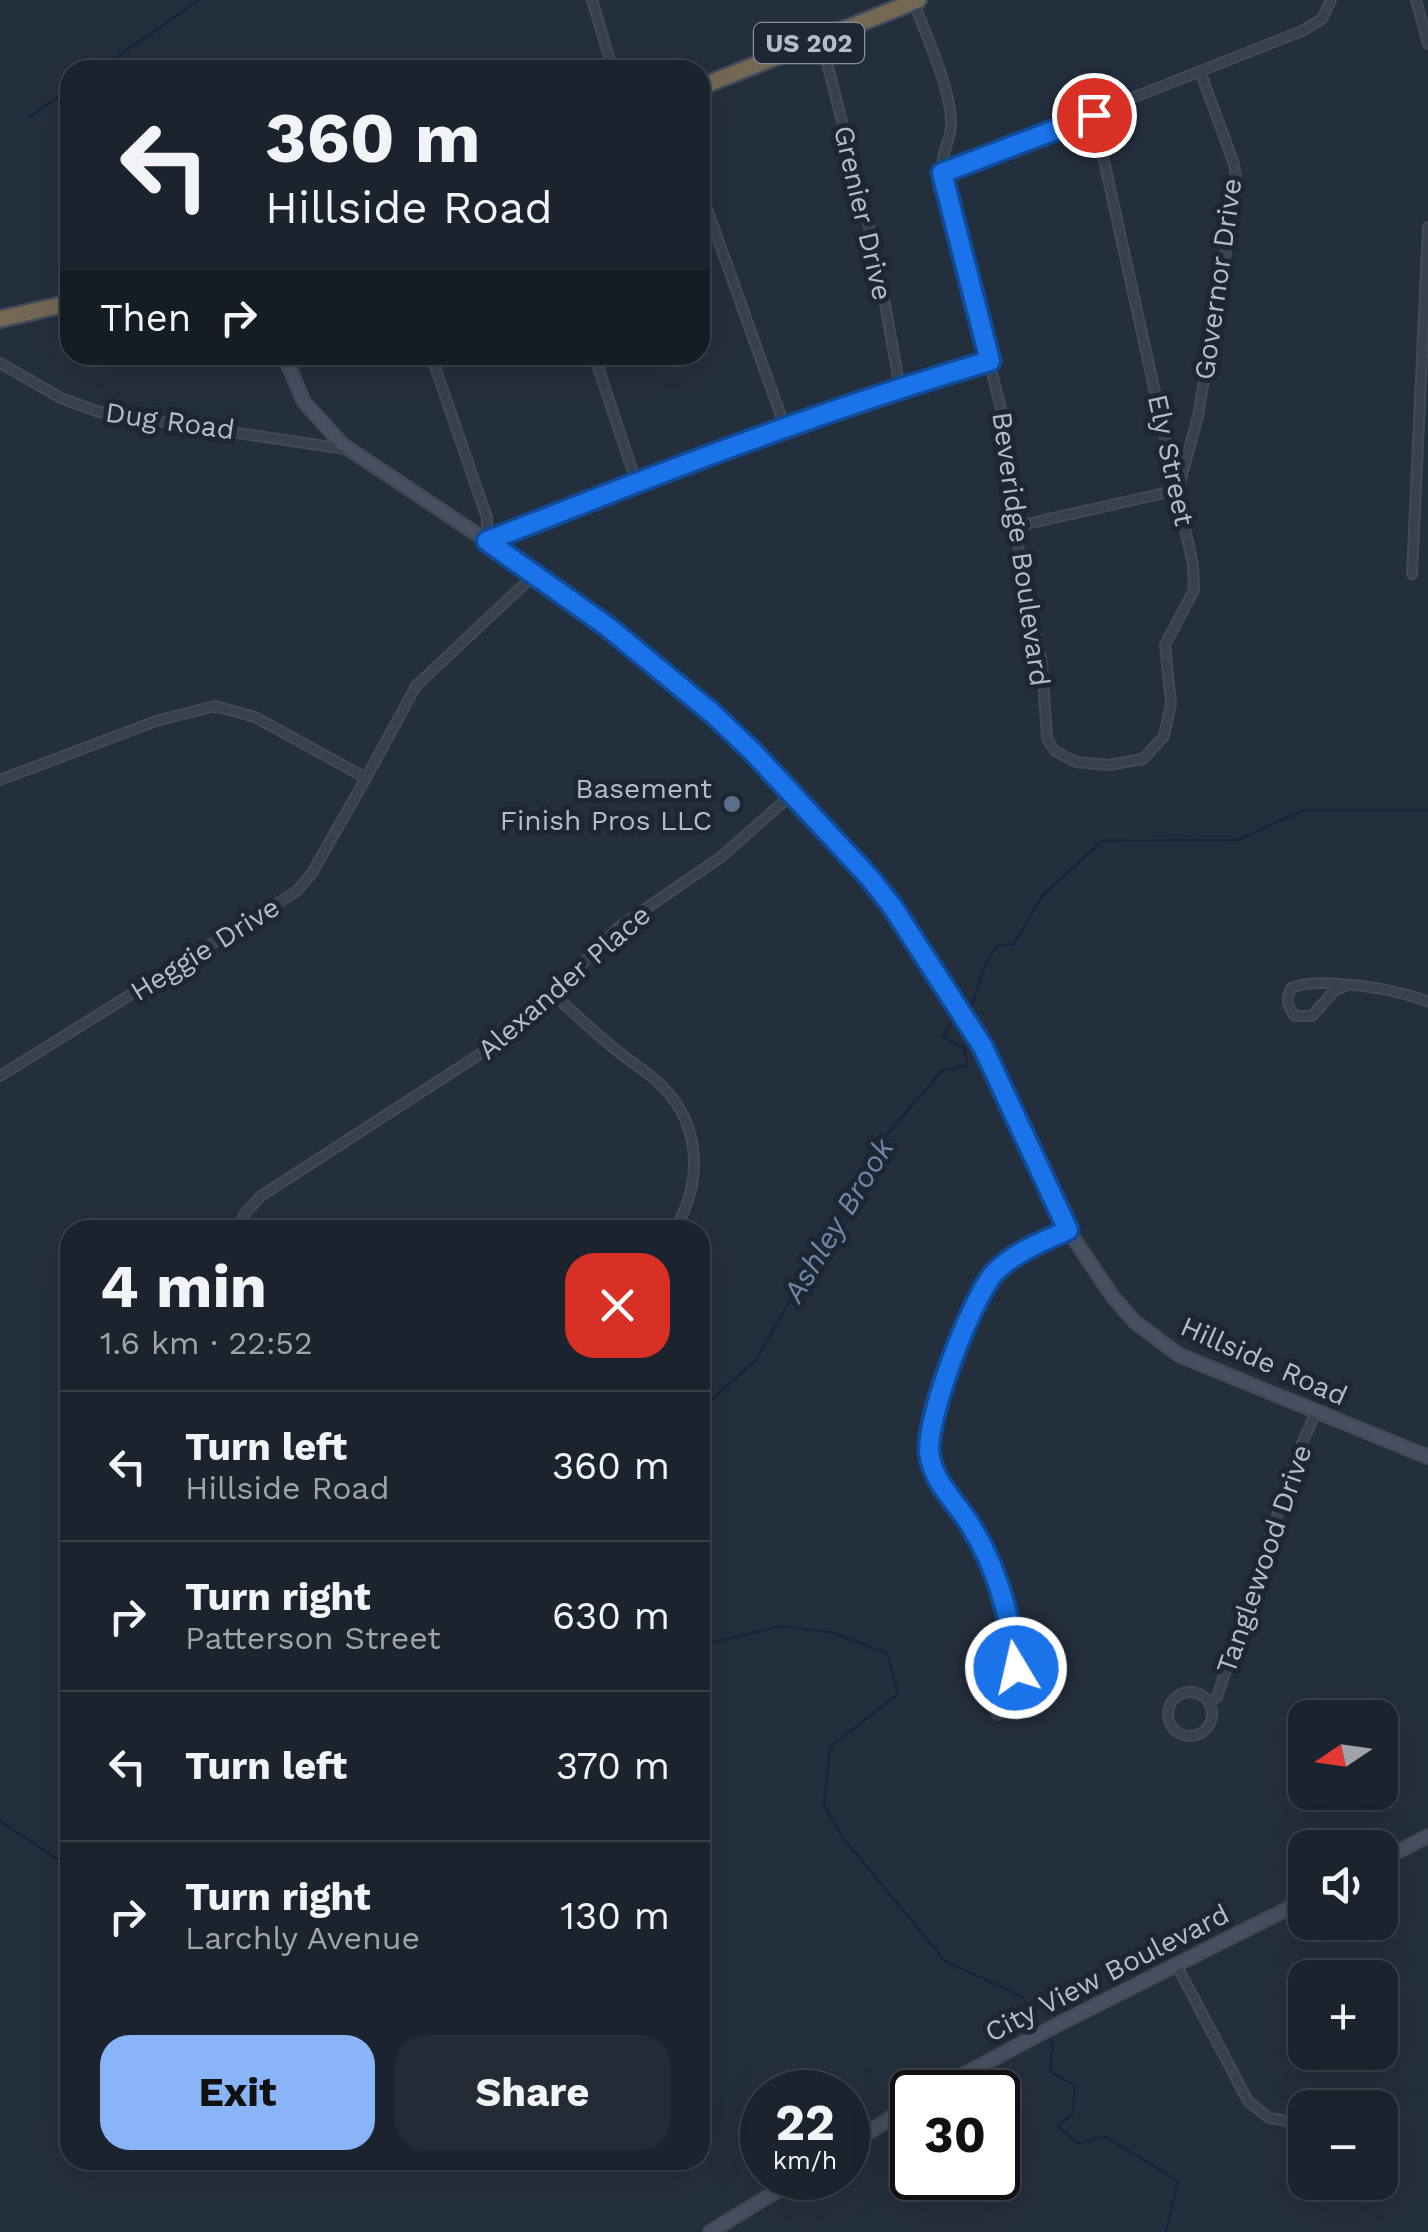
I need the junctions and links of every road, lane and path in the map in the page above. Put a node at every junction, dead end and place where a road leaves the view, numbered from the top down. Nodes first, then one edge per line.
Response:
1 (592, 0) edge
2 (1331, 0) edge
3 (1416, 0) edge
4 (916, 1) edge
5 (821, 38) junction
6 (1428, 44) edge
7 (610, 60) edge
8 (1200, 71) junction
9 (710, 84) edge
10 (1094, 115) junction
11 (942, 173) junction
12 (710, 217) edge
13 (1428, 227) edge
14 (60, 304) edge
15 (0, 319) edge
16 (990, 361) junction
17 (0, 363) edge
18 (288, 365) edge
19 (434, 365) edge
20 (597, 365) edge
21 (900, 388) junction
22 (786, 430) junction
23 (350, 450) junction
24 (636, 481) junction
25 (1178, 490) junction
26 (1014, 527) junction
27 (487, 541) junction
28 (1412, 574) dead end
29 (534, 575) junction
30 (1108, 765) joint
31 (366, 778) junction
32 (0, 780) edge
33 (792, 795) junction
34 (1345, 986) junction
35 (552, 994) junction
36 (1428, 1002) edge
37 (0, 1076) edge
38 (242, 1220) edge
39 (679, 1220) edge
40 (1068, 1230) junction
41 (1316, 1412) junction
42 (1428, 1457) edge
43 (1209, 1702) junction
44 (997, 1716) dead end
45 (1428, 1836) edge
46 (1398, 1852) edge
47 (1288, 1909) edge
48 (1177, 1966) junction
49 (973, 2070) edge
50 (1288, 2121) edge
51 (762, 2200) edge
52 (710, 2232) edge

1 - 7 street
2 - 8 street
3 - 6 street
4 - 5 highway, US 202
4 - 11 street, Beveridge Boulevard
5 - 9 highway, US 202
5 - 21 street, Grenier Drive
8 - 10 street
8 - 25 street, Governor Drive
10 - 11 street
10 - 25 street, Ely Street
11 - 16 street, Beveridge Boulevard
12 - 22 street
13 - 28 street
14 - 15 highway
16 - 21 street
16 - 26 street, Beveridge Boulevard
17 - 23 street, Dug Road
18 - 23 street, Hillside Road
19 - 27 street
20 - 24 street
21 - 22 street
22 - 24 street
23 - 27 street, Hillside Road
24 - 27 street
25 - 26 street
25 - 30 street, Ely Street
26 - 30 street, Beveridge Boulevard
27 - 29 street, Hillside Road
29 - 31 street, Heggie Drive
29 - 33 street, Hillside Road
31 - 32 street
31 - 37 street, Heggie Drive
33 - 35 street, Alexander Place
33 - 40 street, Hillside Road
34 - 34 street
34 - 36 street
35 - 38 street, Alexander Place
35 - 39 street
40 - 41 street, Hillside Road
40 - 44 street
41 - 42 street, Hillside Road
41 - 43 street, Tanglewood Drive
43 - 43 street, Tanglewood Drive
45 - 46 street
47 - 48 street, City View Boulevard
48 - 49 street, City View Boulevard
48 - 50 street
51 - 52 street

